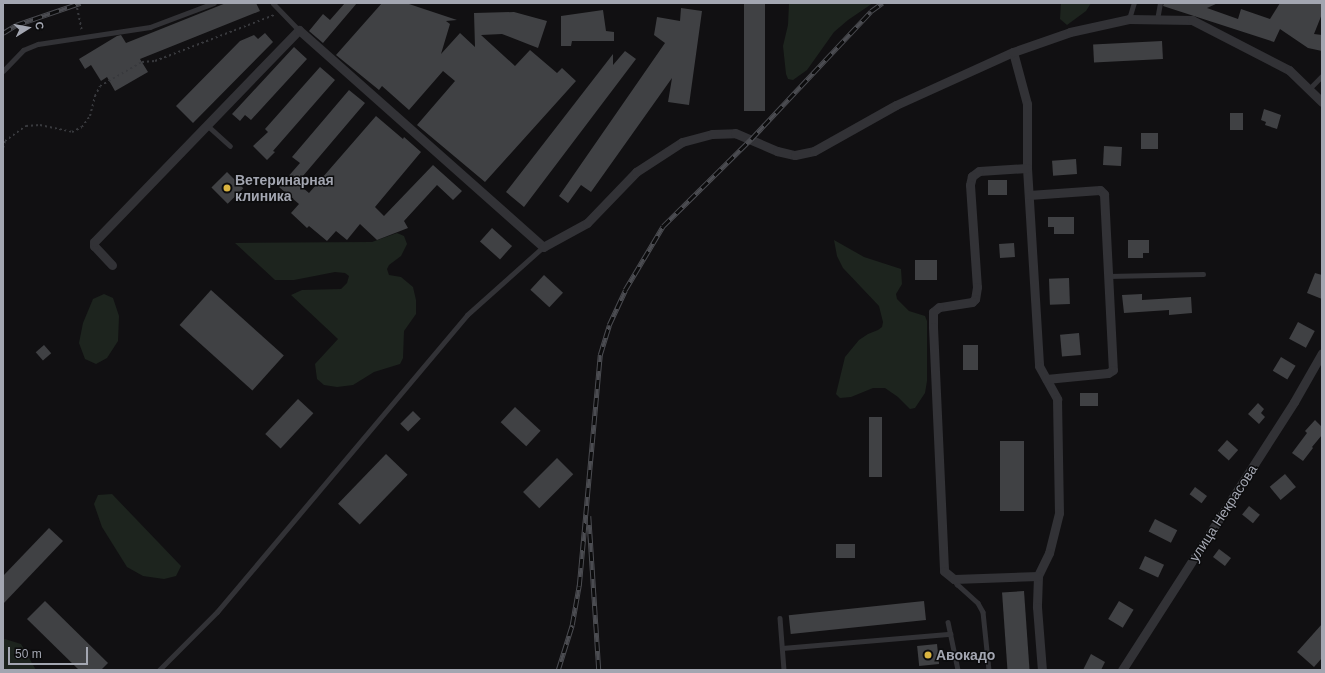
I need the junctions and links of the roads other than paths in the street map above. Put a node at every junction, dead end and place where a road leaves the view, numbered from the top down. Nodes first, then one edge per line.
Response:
1 (214, 3) edge
2 (273, 3) edge
3 (1134, 3) edge
4 (1160, 3) edge
5 (1129, 19) junction
6 (1157, 20) junction
7 (299, 30) junction
8 (1013, 52) junction
9 (3, 71) edge
10 (1322, 76) edge
11 (1309, 89) junction
12 (1322, 102) edge
13 (207, 125) junction
14 (230, 146) dead end
15 (1027, 168) junction
16 (1028, 194) junction
17 (543, 247) junction
18 (112, 265) dead end
19 (1203, 274) dead end
20 (1108, 276) junction
21 (1322, 354) edge
22 (1046, 379) junction
23 (1038, 576) junction
24 (954, 579) junction
25 (780, 618) dead end
26 (948, 622) dead end
27 (950, 634) junction
28 (782, 648) junction
29 (159, 670) edge
30 (784, 670) edge
31 (958, 670) edge
32 (988, 670) edge
33 (1042, 670) edge
34 (1122, 670) edge

1 - 9 lane
2 - 7 lane
3 - 5 lane
4 - 6 lane
5 - 6 street
5 - 8 street
6 - 11 street
7 - 13 street
7 - 17 street
8 - 15 street
8 - 17 street
10 - 11 lane
11 - 12 street
13 - 14 lane
13 - 18 street
15 - 16 street
15 - 24 street
16 - 20 street
16 - 22 street
17 - 29 lane
19 - 20 lane
20 - 22 street
21 - 34 street, улица Некрасова
22 - 23 street
23 - 24 street
23 - 33 street
24 - 32 lane
25 - 28 lane
26 - 27 lane
27 - 28 lane
27 - 31 lane
28 - 30 lane

